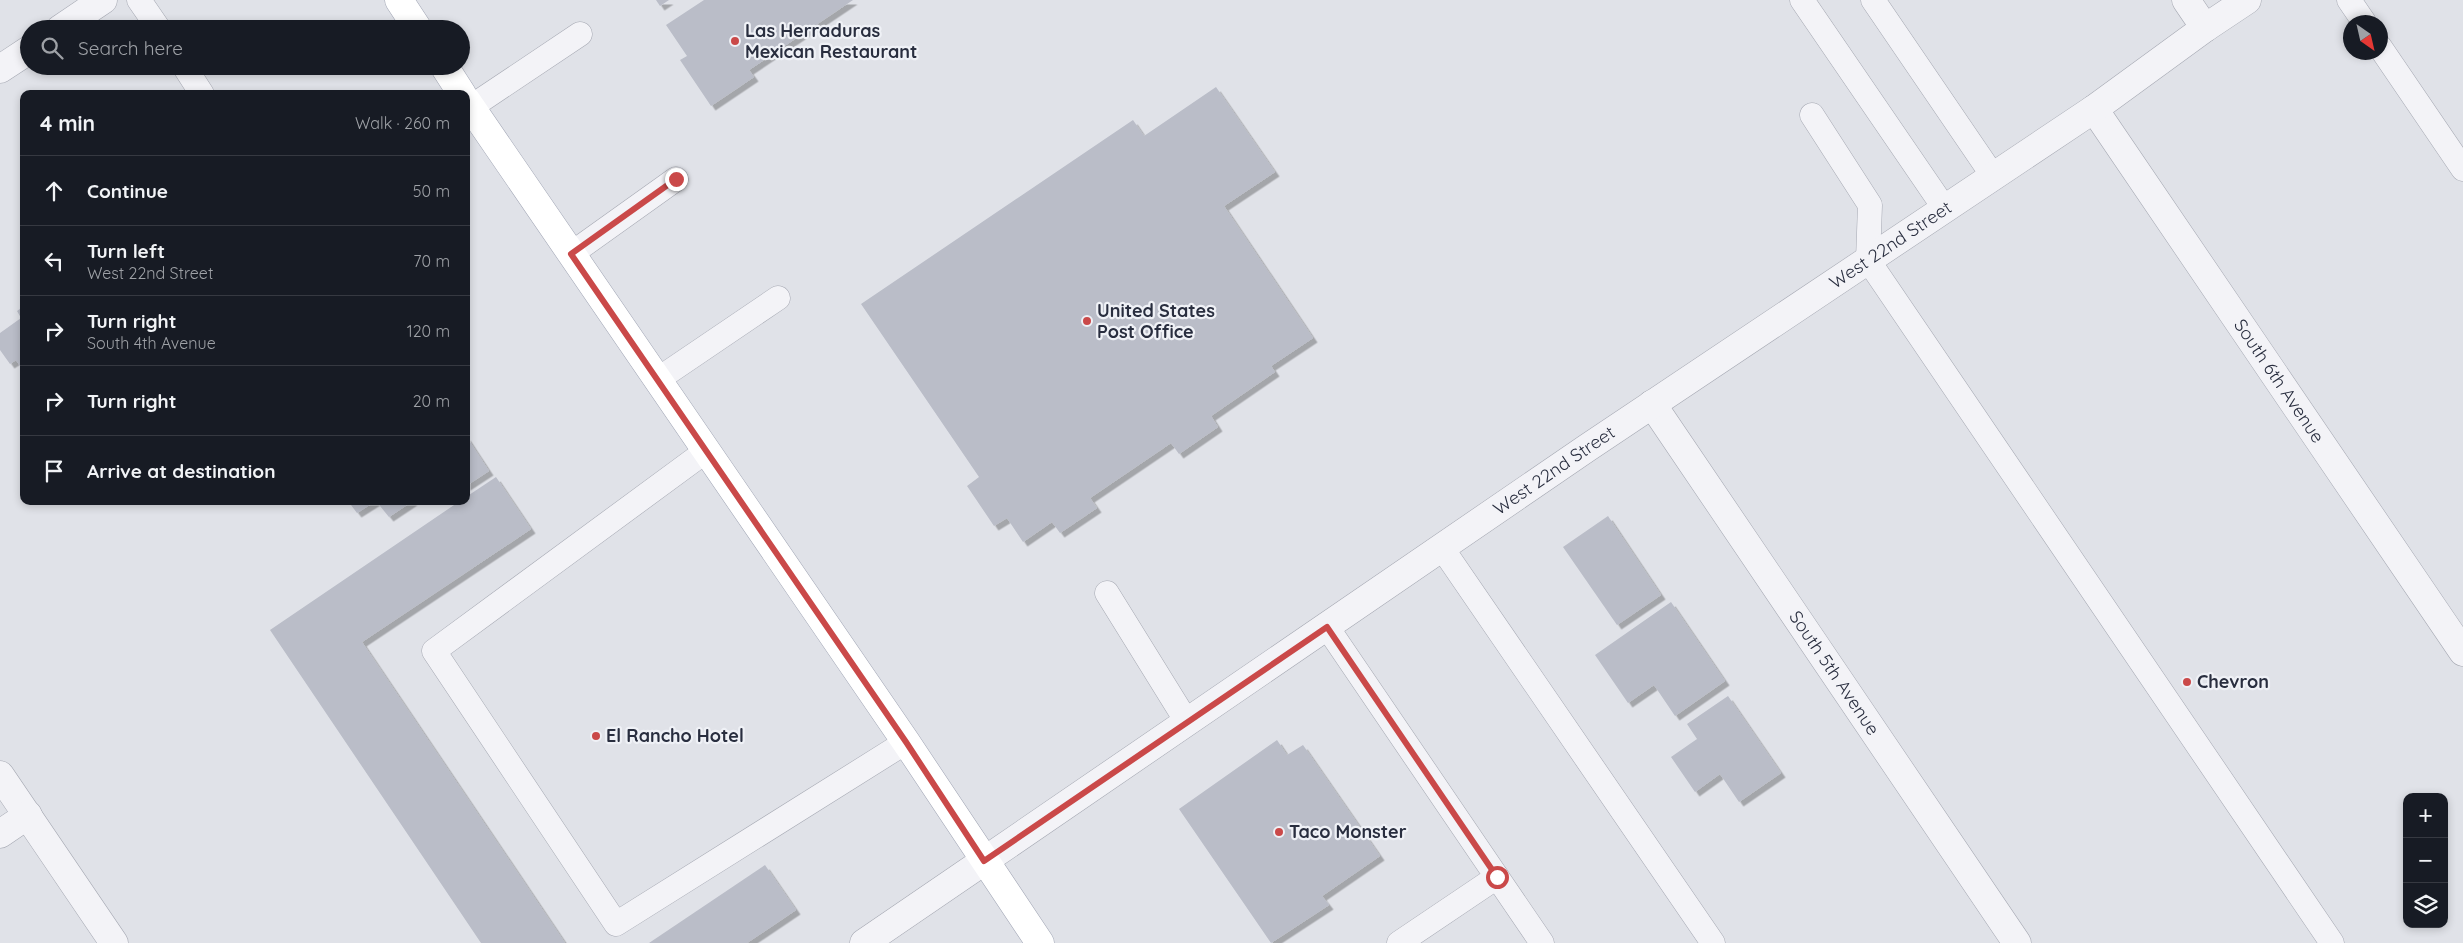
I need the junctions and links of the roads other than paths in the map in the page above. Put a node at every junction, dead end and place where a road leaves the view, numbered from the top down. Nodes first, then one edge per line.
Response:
1 (103, 0) edge
2 (139, 0) edge
3 (399, 0) edge
4 (1802, 0) edge
5 (1873, 0) edge
6 (2186, 0) edge
7 (2247, 0) edge
8 (2349, 0) edge
9 (2359, 15) edge
10 (73, 20) edge
11 (153, 20) edge
12 (412, 20) edge
13 (2205, 28) junction
14 (580, 34) dead end
15 (20, 56) edge
16 (2388, 59) edge
17 (0, 69) edge
18 (190, 75) edge
19 (450, 75) edge
20 (199, 90) edge
21 (460, 90) edge
22 (470, 98) edge
23 (470, 104) edge
24 (2094, 109) junction
25 (1812, 115) dead end
26 (2463, 169) edge
27 (1993, 176) junction
28 (676, 179) dead end
29 (1945, 209) junction
30 (571, 254) junction
31 (1868, 260) junction
32 (778, 298) dead end
33 (657, 380) junction
34 (1652, 404) junction
35 (706, 451) junction
36 (1442, 548) junction
37 (1107, 593) dead end
38 (1327, 627) junction
39 (2463, 652) edge
40 (1187, 722) junction
41 (906, 742) junction
42 (0, 775) edge
43 (28, 815) junction
44 (0, 834) edge
45 (984, 861) junction
46 (1497, 877) junction
47 (114, 943) edge
48 (864, 943) edge
49 (1040, 943) edge
50 (1399, 943) edge
51 (1542, 943) edge
52 (1713, 943) edge
53 (2017, 943) edge
54 (2332, 943) edge

1 - 10 street
2 - 11 lane
3 - 12 main road
4 - 29 lane
5 - 27 lane
6 - 13 street
7 - 13 street, West 22nd Street
8 - 9 lane
13 - 24 street, West 22nd Street
14 - 22 lane
15 - 17 street
16 - 26 lane
18 - 20 lane
19 - 21 main road
23 - 30 main road
24 - 27 street, West 22nd Street
24 - 39 street, South 6th Avenue
25 - 31 lane
27 - 29 street, West 22nd Street
28 - 30 lane
29 - 31 street, West 22nd Street
30 - 33 main road
31 - 34 street, West 22nd Street
31 - 54 lane
32 - 33 lane
33 - 35 main road
34 - 36 street, West 22nd Street
34 - 53 street, South 5th Avenue
35 - 41 main road
35 - 41 lane
36 - 38 street, West 22nd Street
36 - 52 lane
37 - 40 lane
38 - 40 street, West 22nd Street
38 - 46 lane
40 - 45 street, West 22nd Street
41 - 45 main road
42 - 43 street
43 - 44 street
43 - 47 street
45 - 48 street, West 22nd Street
45 - 49 main road
46 - 50 lane
46 - 51 lane

